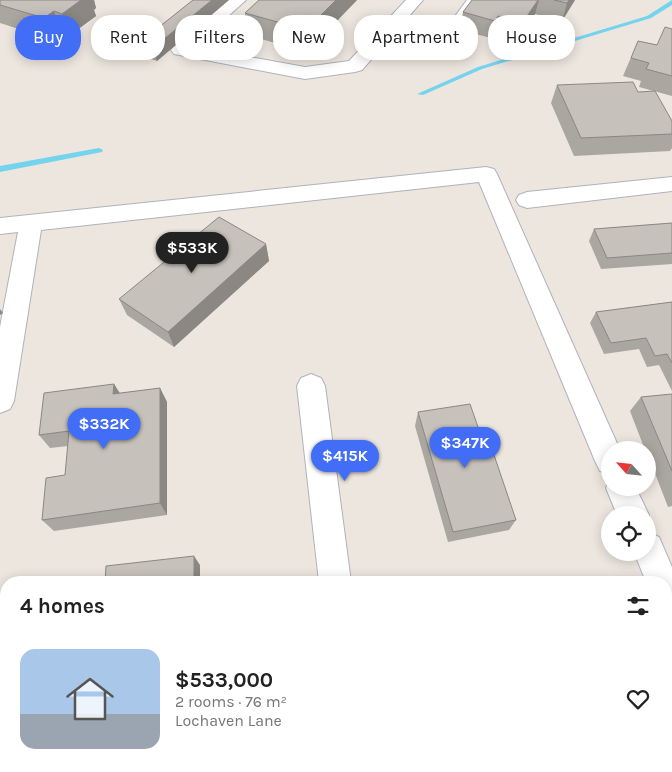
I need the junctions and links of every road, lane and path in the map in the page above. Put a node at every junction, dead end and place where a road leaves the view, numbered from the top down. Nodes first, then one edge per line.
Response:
1 (238, 0) edge
2 (415, 0) edge
3 (476, 0) edge
4 (465, 15) edge
5 (672, 184) edge
6 (527, 200) dead end
7 (31, 223) junction
8 (0, 226) edge
9 (311, 386) dead end
10 (0, 401) edge
11 (601, 441) edge
12 (653, 561) edge
13 (334, 576) edge
14 (660, 576) edge

1 - 2 street
3 - 4 street
5 - 6 street
7 - 8 street
7 - 10 street
7 - 11 street
9 - 13 street
12 - 14 street

